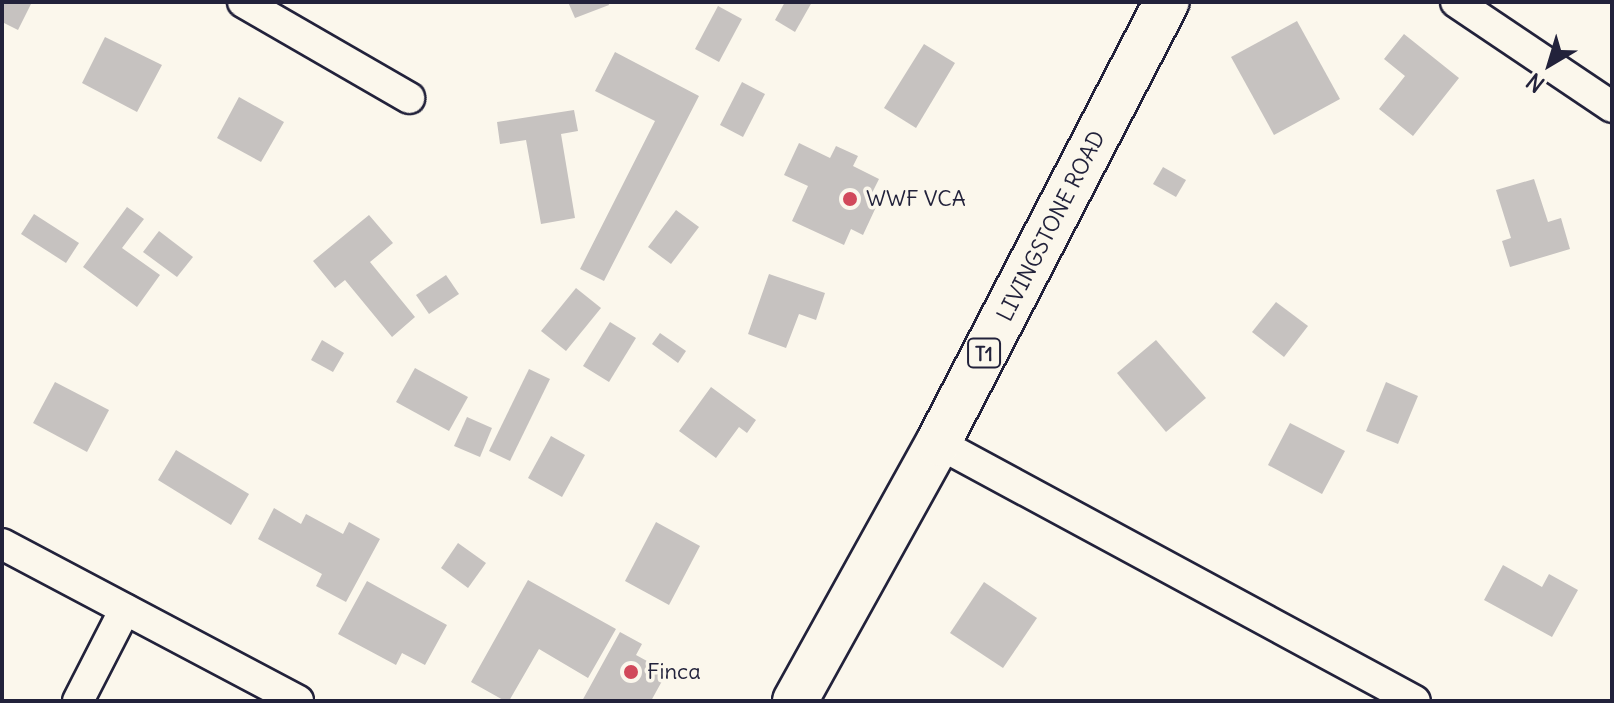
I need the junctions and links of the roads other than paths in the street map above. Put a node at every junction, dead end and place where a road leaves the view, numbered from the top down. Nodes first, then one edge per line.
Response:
1 (243, 2) edge
2 (1167, 2) edge
3 (1456, 2) edge
4 (409, 98) dead end
5 (1612, 107) edge
6 (938, 443) junction
7 (2, 544) edge
8 (125, 609) junction
9 (78, 701) edge
10 (298, 701) edge
11 (795, 701) edge
12 (1415, 701) edge

1 - 4 street
2 - 6 highway, LIVINGSTONE ROAD / T1
3 - 5 street
6 - 11 highway, LIVINGSTONE ROAD / T1
6 - 12 street
7 - 8 street
8 - 9 street
8 - 10 street

